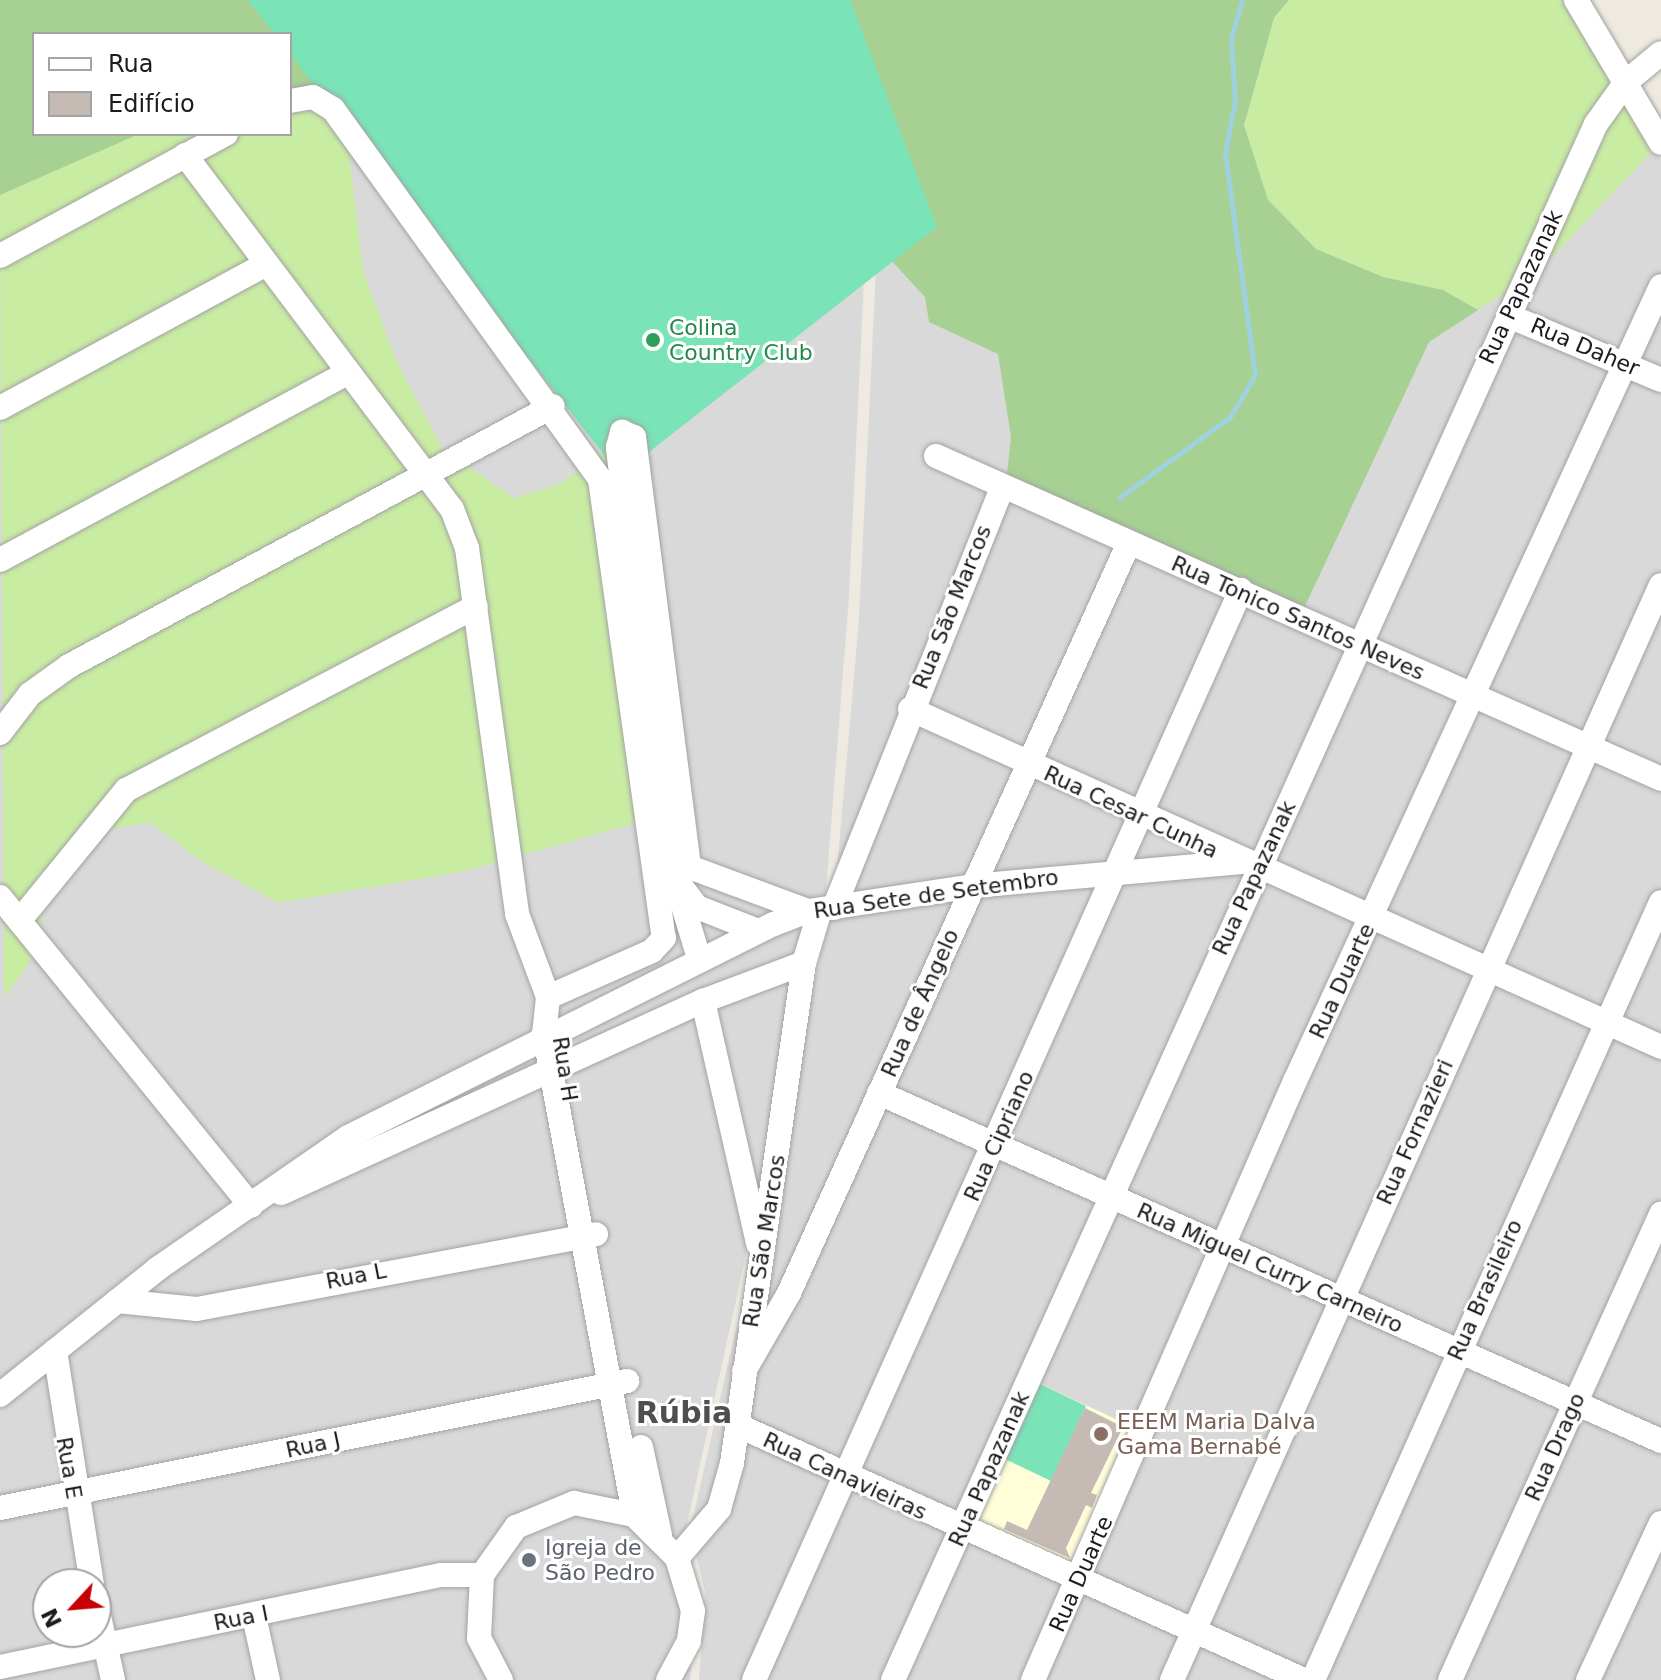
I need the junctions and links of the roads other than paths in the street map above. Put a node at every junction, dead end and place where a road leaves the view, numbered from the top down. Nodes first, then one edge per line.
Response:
1 (1576, 0) edge
2 (1661, 53) edge
3 (1626, 82) junction
4 (292, 101) edge
5 (222, 136) edge
6 (1661, 143) edge
7 (185, 155) junction
8 (0, 256) edge
9 (266, 264) junction
10 (1661, 286) edge
11 (1509, 316) junction
12 (1626, 363) junction
13 (348, 373) junction
14 (1661, 380) edge
15 (553, 406) junction
16 (0, 408) edge
17 (936, 456) dead end
18 (424, 474) junction
19 (1002, 487) junction
20 (1128, 545) junction
21 (0, 560) edge
22 (1661, 585) edge
23 (1241, 590) junction
24 (476, 606) junction
25 (1361, 645) junction
26 (1475, 696) junction
27 (910, 709) junction
28 (0, 733) edge
29 (1587, 746) junction
30 (1027, 763) junction
31 (1661, 779) edge
32 (1141, 817) junction
33 (1249, 865) junction
34 (1118, 871) junction
35 (973, 886) junction
36 (677, 887) junction
37 (748, 892) junction
38 (0, 897) edge
39 (1661, 902) edge
40 (821, 909) junction
41 (1372, 919) junction
42 (20, 920) junction
43 (732, 921) junction
44 (758, 931) junction
45 (698, 954) junction
46 (804, 963) junction
47 (1488, 970) junction
48 (703, 1001) junction
49 (550, 1017) junction
50 (1606, 1023) junction
51 (1661, 1047) edge
52 (558, 1067) junction
53 (879, 1093) junction
54 (996, 1143) junction
55 (1108, 1196) junction
56 (261, 1200) junction
57 (1661, 1214) edge
58 (589, 1234) junction
59 (1223, 1246) junction
60 (760, 1256) junction
61 (1340, 1299) junction
62 (117, 1301) junction
63 (55, 1351) junction
64 (1457, 1353) junction
65 (744, 1371) junction
66 (620, 1382) junction
67 (0, 1395) edge
68 (1574, 1404) junction
69 (739, 1426) junction
70 (1661, 1441) edge
71 (844, 1477) junction
72 (74, 1495) junction
73 (0, 1508) edge
74 (634, 1515) junction
75 (1661, 1523) edge
76 (962, 1530) junction
77 (660, 1535) junction
78 (677, 1558) junction
79 (89, 1568) edge
80 (482, 1575) junction
81 (1077, 1583) junction
82 (254, 1616) junction
83 (1193, 1633) junction
84 (112, 1642) edge
85 (82, 1648) edge
86 (105, 1648) edge
87 (0, 1667) edge
88 (113, 1680) edge
89 (268, 1680) edge
90 (501, 1680) edge
91 (668, 1680) edge
92 (754, 1680) edge
93 (893, 1680) edge
94 (1033, 1680) edge
95 (1172, 1680) edge
96 (1304, 1680) edge
97 (1313, 1680) edge
98 (1450, 1680) edge
99 (1588, 1680) edge

1 - 3 street
2 - 3 street, Rua Papazanak
3 - 6 street
3 - 11 street, Rua Papazanak
4 - 15 street
5 - 7 street
7 - 8 street
7 - 9 street, Rua H
9 - 13 street, Rua H
9 - 16 street
10 - 12 street, Rua Duarte
11 - 12 street, Rua Daher
11 - 25 street, Rua Papazanak
12 - 14 street, Rua Daher
12 - 26 street, Rua Duarte
13 - 18 street, Rua H
13 - 21 street
15 - 18 street
15 - 49 street
17 - 19 street, Rua Tonico Santos Neves
18 - 24 street, Rua H
18 - 28 street
19 - 20 street, Rua Tonico Santos Neves
19 - 27 street, Rua São Marcos
20 - 23 street, Rua Tonico Santos Neves
20 - 30 street, Rua de Ângelo
22 - 29 street, Rua Fornazieri
23 - 25 street, Rua Tonico Santos Neves
23 - 32 street, Rua Cipriano
24 - 42 street
24 - 49 street, Rua H
25 - 26 street, Rua Tonico Santos Neves
25 - 33 street, Rua Papazanak
26 - 29 street, Rua Tonico Santos Neves
26 - 41 street, Rua Duarte
27 - 30 street, Rua Cesar Cunha
27 - 40 street, Rua São Marcos
29 - 31 street, Rua Tonico Santos Neves
29 - 47 street, Rua Fornazieri
30 - 32 street, Rua Cesar Cunha
30 - 35 street, Rua de Ângelo
32 - 33 street, Rua Cesar Cunha
32 - 34 street, Rua Cipriano
33 - 34 street, Rua Sete de Setembro
33 - 41 street, Rua Cesar Cunha
33 - 55 street, Rua Papazanak
34 - 35 street, Rua Sete de Setembro
34 - 54 street, Rua Cipriano
35 - 40 street, Rua Sete de Setembro
35 - 53 street, Rua de Ângelo
36 - 37 street
36 - 43 street
36 - 45 street
37 - 40 street
37 - 43 street
38 - 42 street
39 - 50 street, Rua Brasileiro
40 - 44 street, Rua Sete de Setembro
40 - 46 street, Rua São Marcos
41 - 47 street, Rua Cesar Cunha
41 - 59 street, Rua Duarte
42 - 56 street
43 - 44 street
43 - 45 street
44 - 45 street, Rua Sete de Setembro
45 - 49 street, Rua Sete de Setembro
46 - 48 street, Rua Sete de Setembro
46 - 60 street, Rua São Marcos
47 - 50 street, Rua Cesar Cunha
47 - 61 street, Rua Fornazieri
48 - 52 street, Rua Sete de Setembro
48 - 60 street
49 - 52 street, Rua H
49 - 56 street, Rua Sete de Setembro
50 - 51 street, Rua Cesar Cunha
50 - 64 street, Rua Brasileiro
52 - 56 street, Rua Sete de Setembro
52 - 58 street, Rua H
53 - 54 street, Rua Miguel Curry Carneiro
53 - 65 street, Rua de Ângelo
54 - 55 street, Rua Miguel Curry Carneiro
54 - 71 street, Rua Cipriano
55 - 59 street, Rua Miguel Curry Carneiro
55 - 76 street, Rua Papazanak
56 - 62 street, Rua Sete de Setembro
57 - 68 street, Rua Drago
58 - 62 street, Rua L
58 - 66 street, Rua H
59 - 61 street, Rua Miguel Curry Carneiro
59 - 81 street, Rua Duarte
60 - 65 street, Rua São Marcos
61 - 64 street, Rua Miguel Curry Carneiro
61 - 83 street, Rua Fornazieri
62 - 63 street, Rua Sete de Setembro
63 - 67 street, Rua Sete de Setembro
63 - 72 street, Rua E
64 - 68 street, Rua Miguel Curry Carneiro
64 - 97 street, Rua Brasileiro
65 - 69 street, Rua São Marcos
66 - 72 street, Rua J
66 - 74 street, Rua H
66 - 77 street, Rua H
68 - 70 street, Rua Miguel Curry Carneiro
68 - 98 street, Rua Drago
69 - 71 street, Rua Canavieiras
69 - 78 street, Rua São Marcos
71 - 76 street, Rua Canavieiras
71 - 92 street, Rua Cipriano
72 - 73 street, Rua J
72 - 79 street, Rua E
74 - 77 street
74 - 80 street
75 - 99 street
76 - 81 street, Rua Canavieiras
76 - 93 street, Rua Papazanak
77 - 78 street
78 - 91 street
80 - 82 street, Rua I
80 - 90 street
81 - 83 street, Rua Canavieiras
81 - 94 street, Rua Duarte
82 - 84 street, Rua I
82 - 89 street
83 - 95 street, Rua Fornazieri
83 - 96 street, Rua Canavieiras
85 - 87 street, Rua I
86 - 88 street

